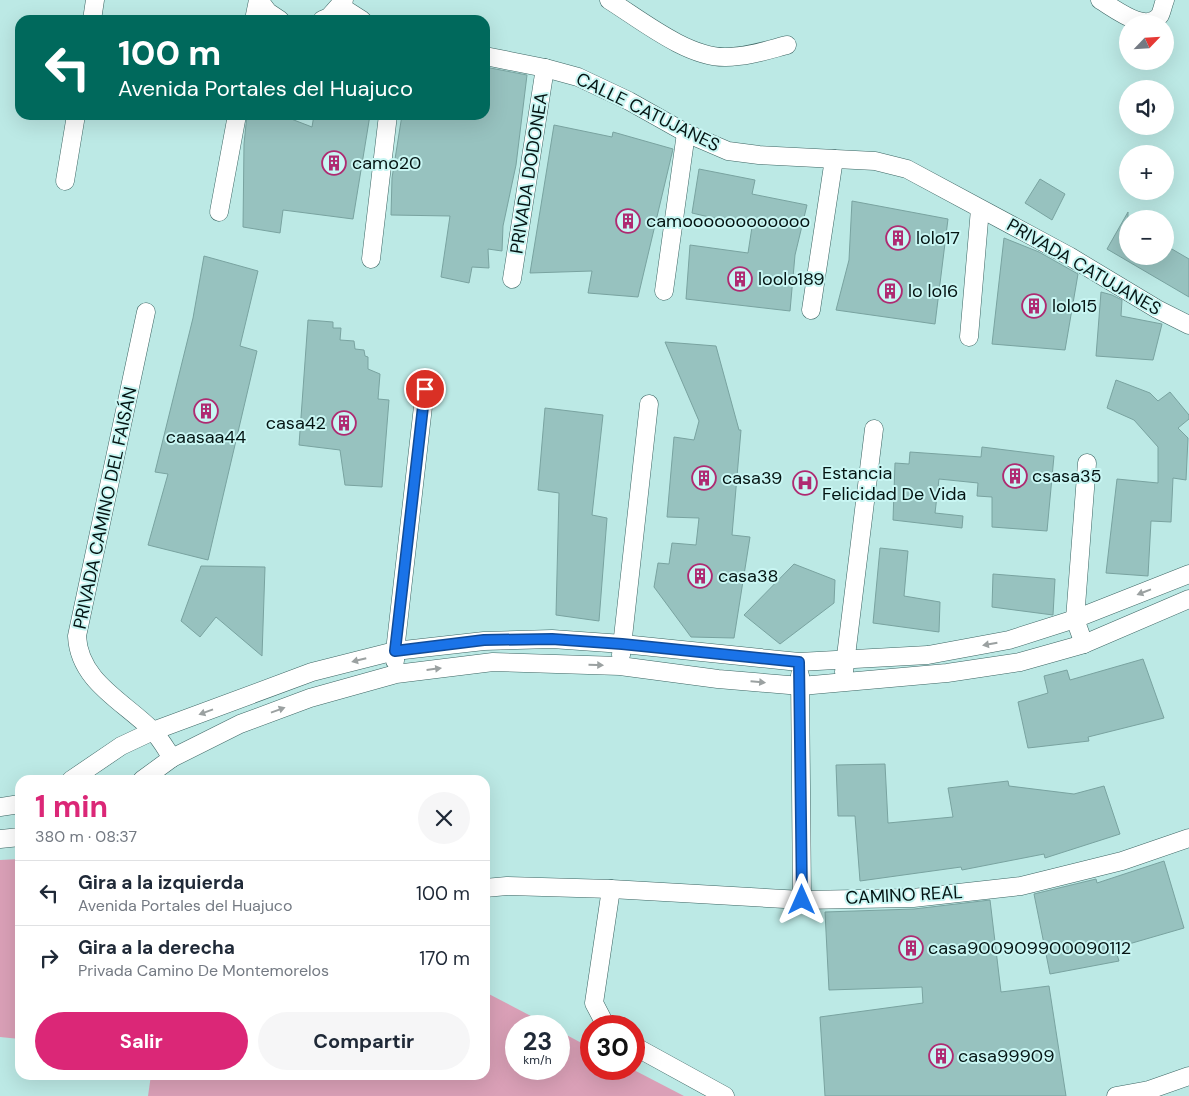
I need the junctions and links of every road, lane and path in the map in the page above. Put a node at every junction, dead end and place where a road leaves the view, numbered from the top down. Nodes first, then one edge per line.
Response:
1 (96, 0) edge
2 (259, 0) edge
3 (609, 0) edge
4 (1100, 0) edge
5 (1165, 0) edge
6 (342, 3) edge
7 (93, 15) edge
8 (255, 15) edge
9 (272, 15) edge
10 (331, 15) edge
11 (356, 15) edge
12 (787, 45) dead end
13 (490, 57) edge
14 (545, 68) junction
15 (75, 120) edge
16 (236, 120) edge
17 (387, 120) edge
18 (686, 133) junction
19 (834, 159) junction
20 (65, 181) dead end
21 (980, 209) junction
22 (219, 212) dead end
23 (371, 259) dead end
24 (512, 279) dead end
25 (664, 291) dead end
26 (811, 310) dead end
27 (146, 312) dead end
28 (1189, 325) edge
29 (969, 337) dead end
30 (425, 389) dead end
31 (649, 404) dead end
32 (874, 429) dead end
33 (1087, 462) dead end
34 (1189, 574) edge
35 (1189, 599) edge
36 (1075, 619) junction
37 (622, 644) junction
38 (1084, 644) junction
39 (395, 651) junction
40 (844, 661) junction
41 (799, 662) junction
42 (620, 666) junction
43 (396, 674) junction
44 (844, 682) junction
45 (800, 686) junction
46 (153, 731) junction
47 (172, 758) junction
48 (78, 775) edge
49 (149, 775) edge
50 (15, 805) edge
51 (0, 807) edge
52 (15, 838) edge
53 (1189, 838) edge
54 (0, 839) edge
55 (490, 888) edge
56 (611, 889) junction
57 (802, 900) junction
58 (600, 1015) edge
59 (645, 1052) edge
60 (1189, 1076) edge
61 (1149, 1093) edge
62 (724, 1096) edge
63 (1116, 1096) edge

1 - 7 street
2 - 8 street
2 - 9 street
3 - 12 street
4 - 5 street
6 - 10 street
6 - 11 street
13 - 14 street, CALLE CATUJANES
14 - 18 street, CALLE CATUJANES
14 - 24 street, PRIVADA DODONEA
15 - 20 street
16 - 22 street
17 - 23 street
18 - 19 street, CALLE CATUJANES
18 - 25 street
19 - 21 street, CALLE CATUJANES
19 - 26 street
21 - 28 street, PRIVADA CATUJANES
21 - 29 street
27 - 46 street, PRIVADA CAMINO DEL FAISÁN
30 - 39 street
31 - 37 street
32 - 40 street
33 - 36 street
34 -> 36 street
35 - 38 street
36 - 38 street
36 -> 40 street
37 - 39 street
37 - 41 street
37 - 42 street
38 - 44 street
39 - 43 street
39 -> 46 street
40 - 41 street
40 - 44 street
41 - 45 street
43 -> 42 street
42 -> 45 street
47 -> 43 street
44 - 45 street
45 - 57 street
46 - 47 street, PRIVADA CAMINO DEL FAISÁN
46 - 48 street
47 - 49 street
50 - 51 street
52 - 54 street
53 - 57 street, CAMINO REAL
55 - 56 street, CAMINO REAL
56 - 57 street, CAMINO REAL
56 - 58 street
59 - 62 street
60 - 61 street
61 - 63 street

